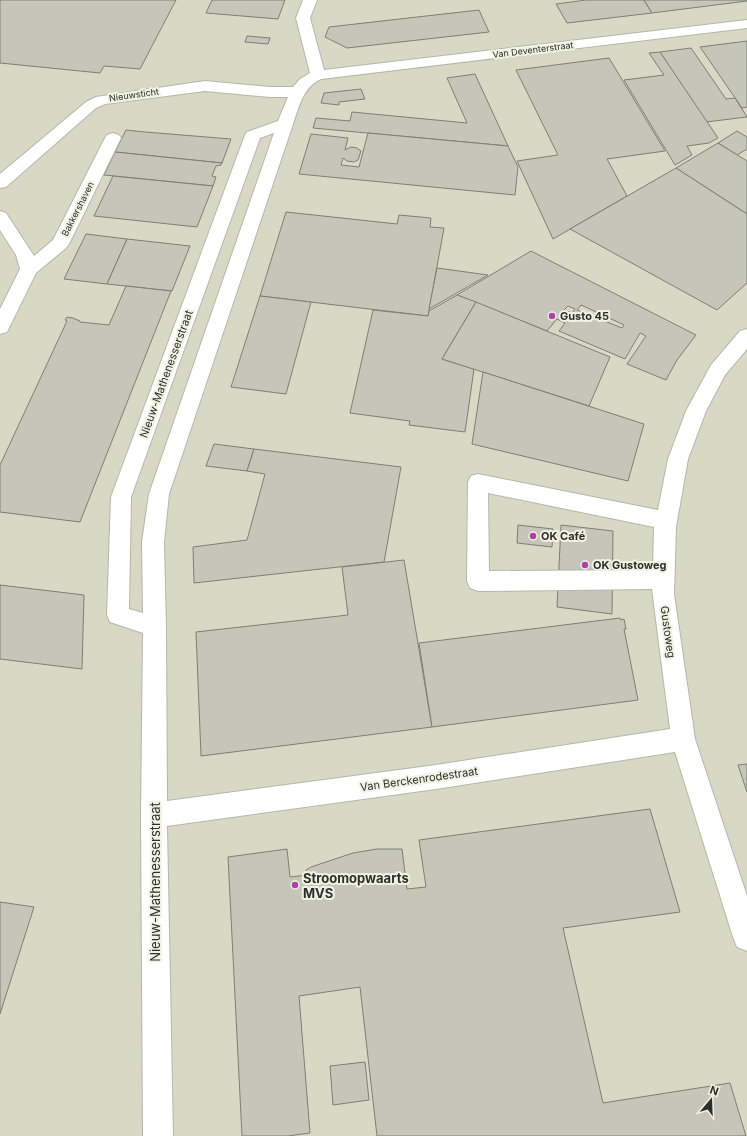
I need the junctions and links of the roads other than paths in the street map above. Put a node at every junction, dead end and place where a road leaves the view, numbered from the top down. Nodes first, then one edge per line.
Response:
1 (310, 0) edge
2 (747, 24) edge
3 (318, 75) junction
4 (298, 92) junction
5 (285, 124) junction
6 (114, 138) dead end
7 (0, 183) edge
8 (0, 217) edge
9 (29, 269) junction
10 (0, 327) edge
11 (747, 336) edge
12 (666, 521) junction
13 (663, 579) junction
14 (155, 627) junction
15 (683, 739) junction
16 (154, 815) junction
17 (747, 937) edge
18 (158, 1136) edge

1 - 3 street
2 - 3 street, Van Deventerstraat
3 - 4 street, Nieuw-Mathenesserstraat
4 - 5 street, Nieuw-Mathenesserstraat
4 - 7 street, Nieuwsticht
5 - 14 street, Nieuw-Mathenesserstraat
5 - 14 street, Nieuw-Mathenesserstraat
6 - 9 street, Bakkershaven
8 - 9 street
9 - 10 street, Bakkershaven
11 - 12 street, Gustoweg
12 - 13 street, Gustoweg
12 - 13 street
13 - 15 street, Gustoweg
14 - 16 street, Nieuw-Mathenesserstraat
15 - 16 street, Van Berckenrodestraat
15 - 17 street, Gustoweg
16 - 18 street, Nieuw-Mathenesserstraat

